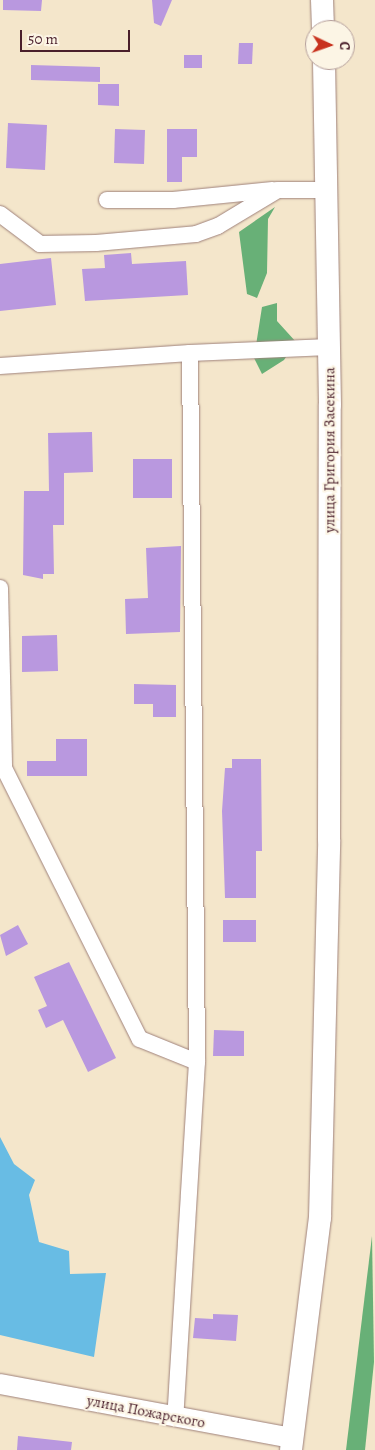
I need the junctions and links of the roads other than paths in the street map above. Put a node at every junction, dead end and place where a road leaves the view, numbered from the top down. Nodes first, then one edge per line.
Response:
1 (324, 70) edge
2 (278, 190) junction
3 (327, 190) junction
4 (107, 200) dead end
5 (0, 214) edge
6 (329, 347) junction
7 (190, 353) junction
8 (0, 366) edge
9 (0, 588) edge
10 (197, 1062) junction
11 (0, 1384) edge
12 (175, 1417) junction
13 (292, 1444) edge

1 - 3 main road, улица Григория Засекина
2 - 3 street
2 - 4 street
2 - 5 street
3 - 6 main road, улица Григория Засекина
6 - 7 street
6 - 13 main road, улица Григория Засекина
7 - 8 street
7 - 10 street
9 - 10 street
10 - 12 street
11 - 12 street, улица Пожарского
12 - 13 street, улица Пожарского

